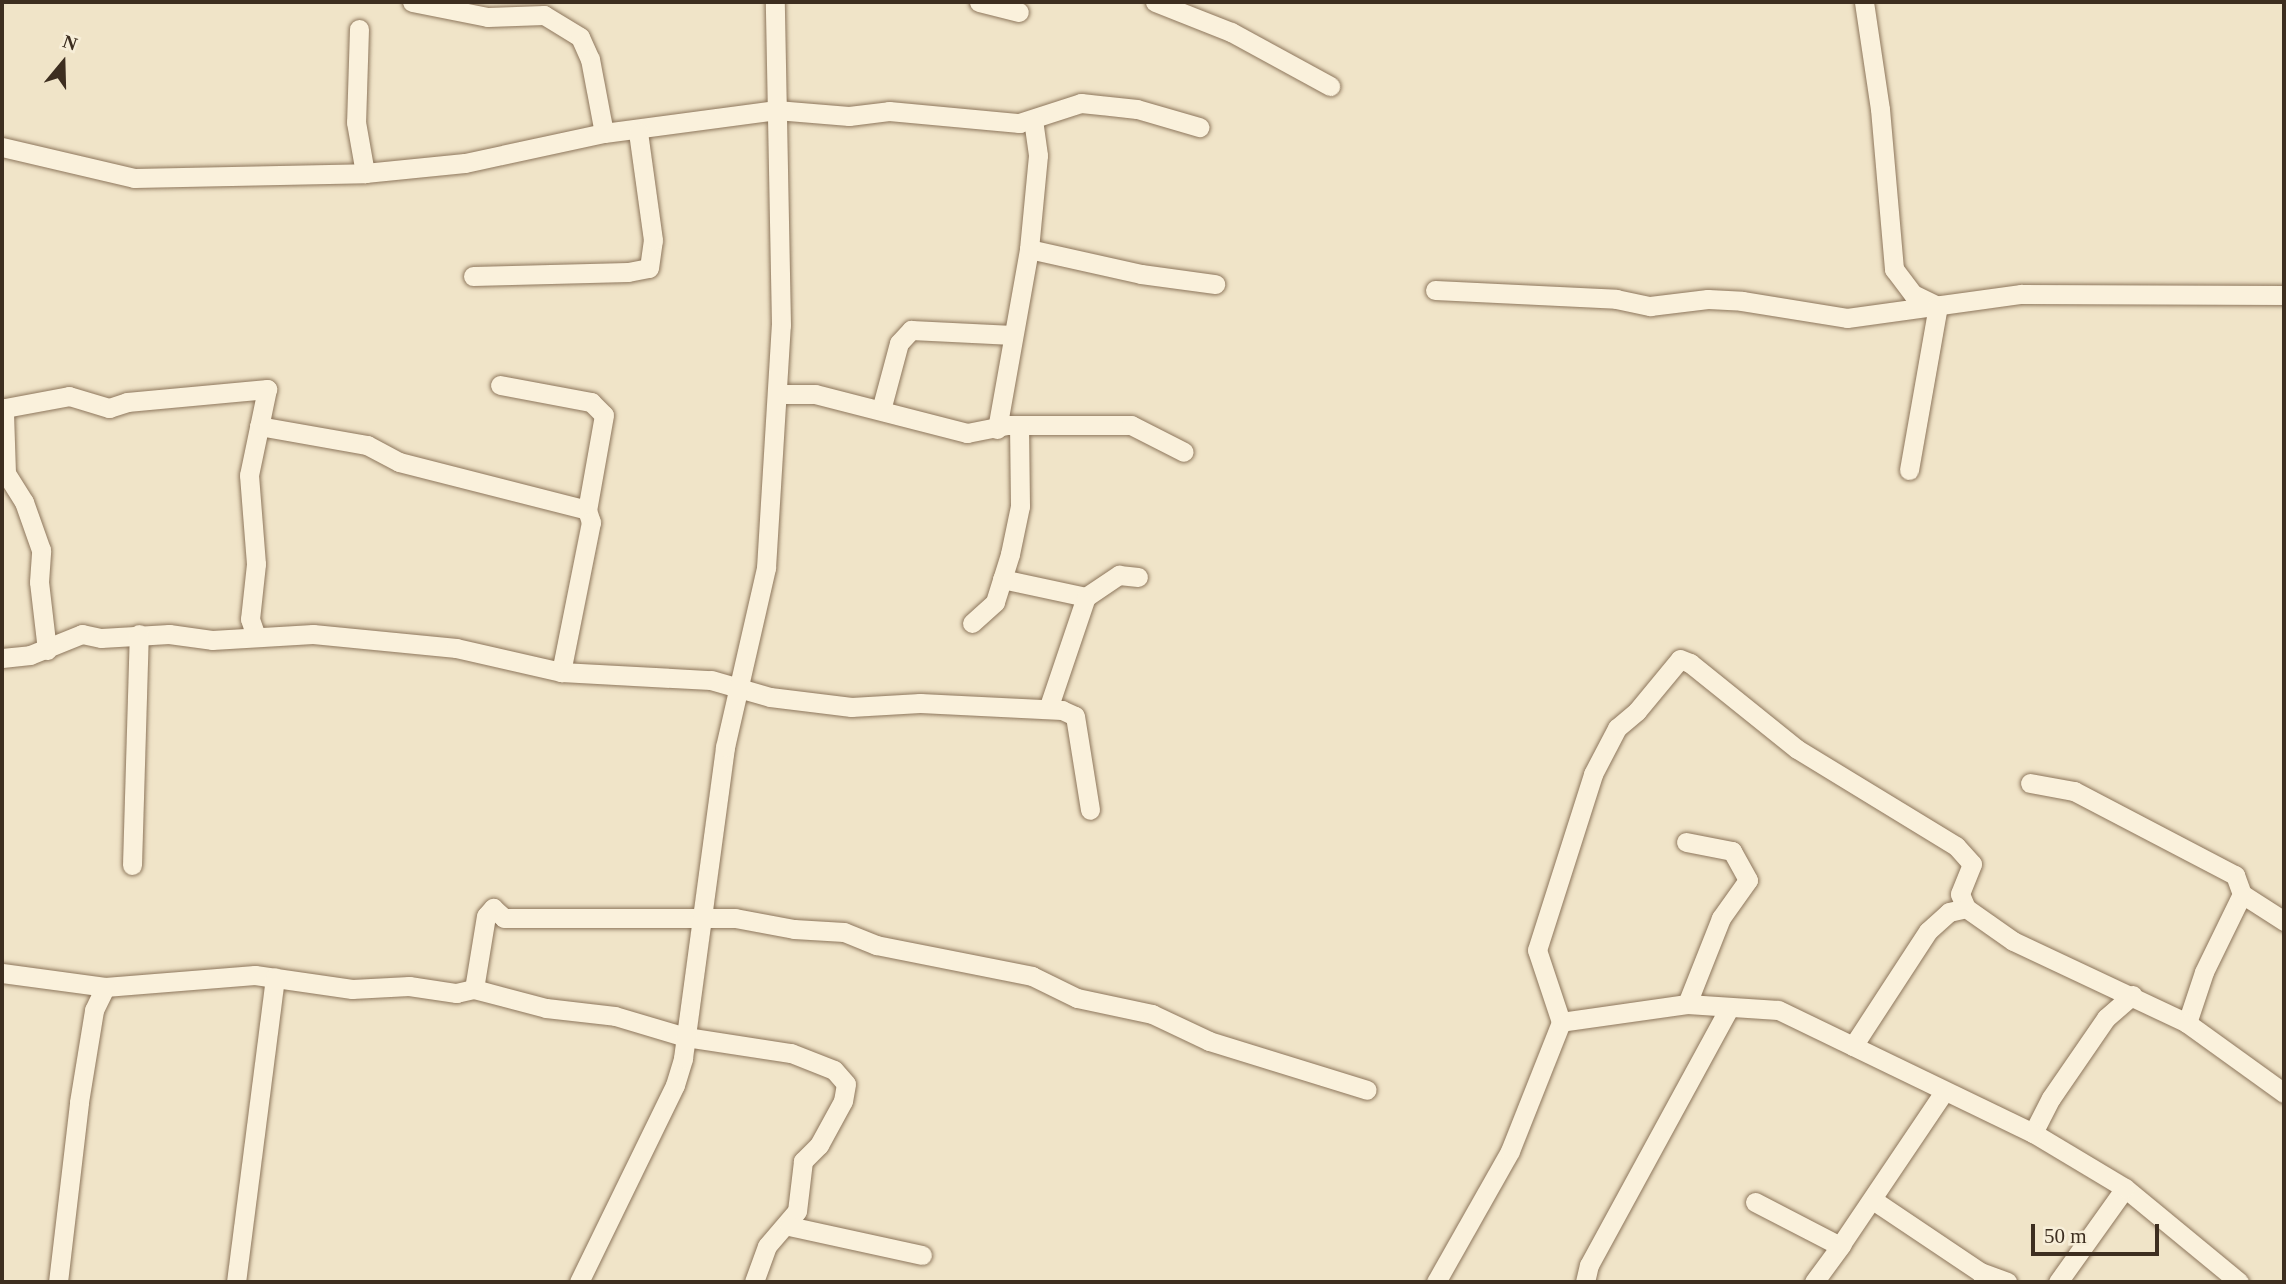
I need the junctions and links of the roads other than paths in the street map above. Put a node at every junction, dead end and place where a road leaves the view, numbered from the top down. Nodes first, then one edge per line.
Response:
1 (412, 2) edge
2 (775, 2) edge
3 (979, 2) edge
4 (1155, 2) edge
5 (1864, 2) edge
6 (1019, 12) dead end
7 (359, 29) dead end
8 (1330, 86) dead end
9 (776, 110) junction
10 (1033, 119) junction
11 (1199, 127) dead end
12 (638, 132) junction
13 (604, 133) junction
14 (2, 147) edge
15 (365, 173) junction
16 (1029, 249) junction
17 (473, 276) dead end
18 (1215, 284) dead end
19 (1435, 290) dead end
20 (2284, 295) edge
21 (1938, 306) junction
22 (1013, 335) junction
23 (500, 385) dead end
24 (778, 394) junction
25 (4, 407) edge
26 (881, 410) junction
27 (259, 426) junction
28 (1019, 428) junction
29 (997, 429) junction
30 (1184, 452) dead end
31 (1909, 470) dead end
32 (587, 510) junction
33 (1138, 577) dead end
34 (1003, 579) junction
35 (1086, 597) junction
36 (972, 623) dead end
37 (139, 634) junction
38 (256, 636) junction
39 (47, 650) junction
40 (2, 658) edge
41 (561, 672) junction
42 (740, 686) junction
43 (1048, 709) junction
44 (2030, 783) dead end
45 (1090, 810) dead end
46 (1686, 842) dead end
47 (132, 865) dead end
48 (2242, 894) junction
49 (1966, 908) junction
50 (699, 918) junction
51 (2284, 921) edge
52 (2, 973) edge
53 (275, 977) junction
54 (105, 987) junction
55 (474, 989) junction
56 (2132, 995) junction
57 (1688, 1004) junction
58 (1728, 1010) junction
59 (1561, 1022) junction
60 (2187, 1023) junction
61 (686, 1037) junction
62 (1853, 1046) junction
63 (1367, 1090) dead end
64 (1944, 1092) junction
65 (2284, 1093) edge
66 (2033, 1133) junction
67 (2125, 1188) junction
68 (1873, 1200) junction
69 (1755, 1202) dead end
70 (789, 1226) junction
71 (1842, 1244) junction
72 (922, 1255) dead end
73 (58, 1282) edge
74 (236, 1282) edge
75 (579, 1282) edge
76 (754, 1282) edge
77 (1436, 1282) edge
78 (1585, 1282) edge
79 (1814, 1282) edge
80 (2007, 1282) edge
81 (2058, 1282) edge
82 (2239, 1282) edge

1 - 13 street
2 - 9 street
3 - 6 street
4 - 8 street
5 - 21 street
7 - 15 street
9 - 10 street
9 - 12 street
9 - 24 street
10 - 11 street
10 - 16 street
12 - 13 street
12 - 17 street
13 - 15 street
14 - 15 street
16 - 18 street
16 - 22 street
19 - 21 street
20 - 21 street
21 - 31 street
22 - 26 street
22 - 29 street
23 - 32 street
24 - 26 street
24 - 42 street
25 - 27 street
25 - 39 street
26 - 29 street
27 - 32 street
27 - 38 street
28 - 29 street
28 - 30 street
28 - 34 street
32 - 41 street
33 - 35 street
34 - 35 street
34 - 36 street
35 - 43 street
37 - 38 street
37 - 39 street
37 - 47 street
38 - 41 street
39 - 40 street
41 - 42 street
42 - 43 street
42 - 50 street
43 - 45 street
44 - 48 street
46 - 57 street
48 - 51 street
48 - 60 street
49 - 56 street
49 - 59 street
49 - 62 street
50 - 55 street
50 - 61 street
50 - 63 street
52 - 54 street
53 - 54 street
53 - 55 street
53 - 74 street
54 - 73 street
55 - 61 street
56 - 60 street
56 - 66 street
57 - 58 street
57 - 59 street
58 - 62 street
58 - 78 street
59 - 77 street
60 - 65 street
61 - 70 street
61 - 75 street
62 - 64 street
64 - 66 street
64 - 68 street
66 - 67 street
67 - 81 street
67 - 82 street
68 - 71 street
68 - 80 street
69 - 71 street
70 - 72 street
70 - 76 street
71 - 79 street

